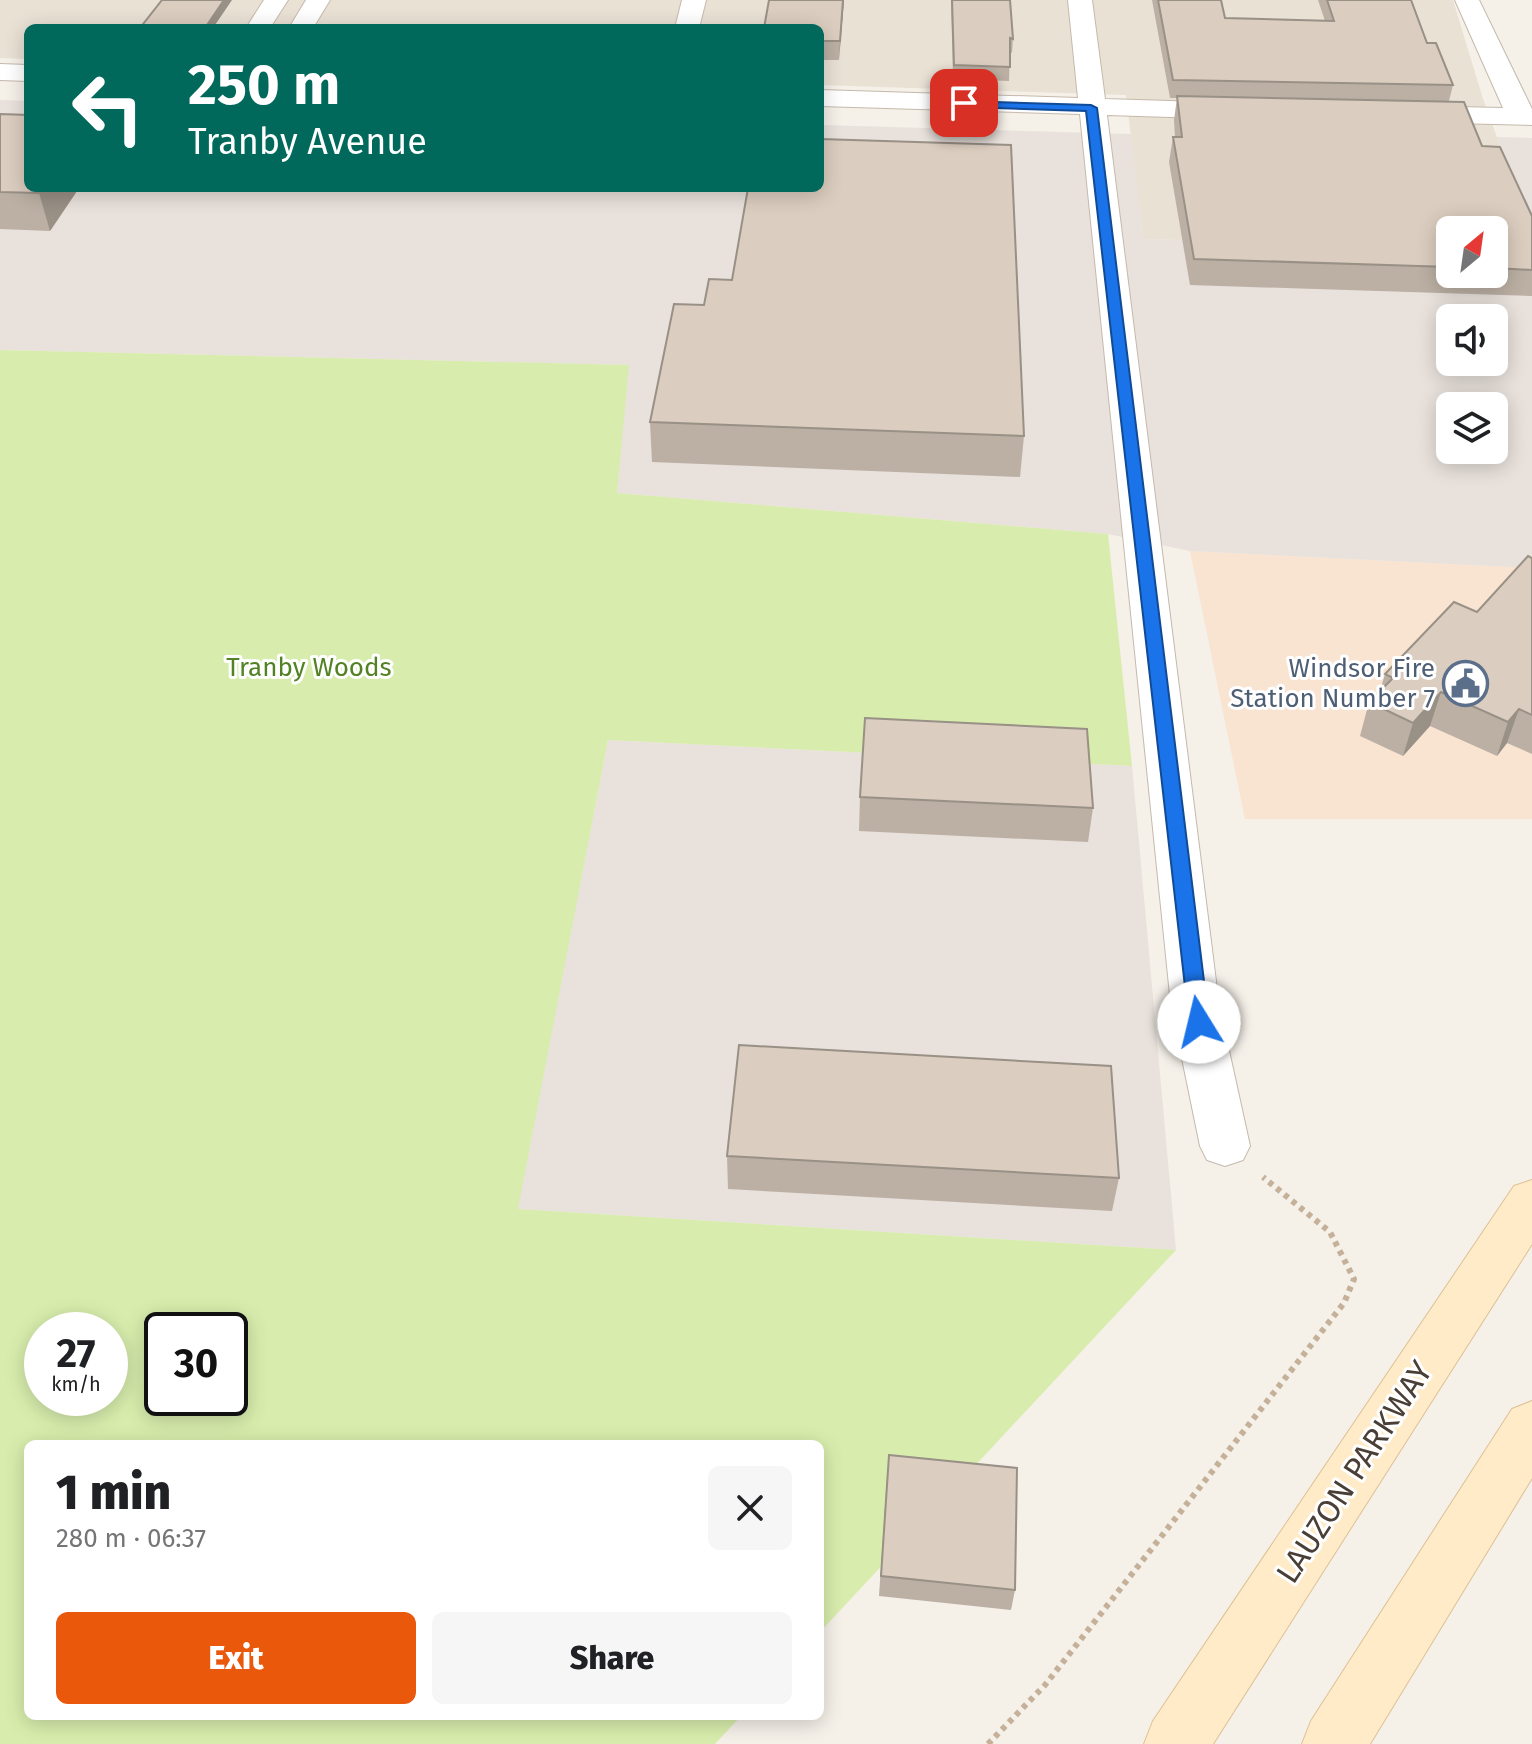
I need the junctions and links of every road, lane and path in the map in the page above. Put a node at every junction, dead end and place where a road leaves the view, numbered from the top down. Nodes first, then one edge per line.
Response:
1 (276, 0) edge
2 (318, 0) edge
3 (694, 0) edge
4 (1080, 0) edge
5 (1467, 0) edge
6 (261, 24) edge
7 (303, 24) edge
8 (688, 24) edge
9 (0, 72) edge
10 (24, 73) edge
11 (824, 98) edge
12 (1091, 108) junction
13 (1266, 111) edge
14 (1390, 114) edge
15 (1526, 117) edge
16 (1225, 1146) joint
17 (1532, 1201) edge
18 (1532, 1427) edge
19 (988, 1744) edge
20 (1176, 1744) edge
21 (1334, 1744) edge

1 - 6 street
2 - 7 street
3 - 8 street
4 - 12 street
5 - 15 street
9 - 10 street
11 - 12 street
12 - 13 street
12 - 16 street
14 - 15 street
16 - 19 path
17 - 20 main road, LAUZON PARKWAY
18 - 21 main road

